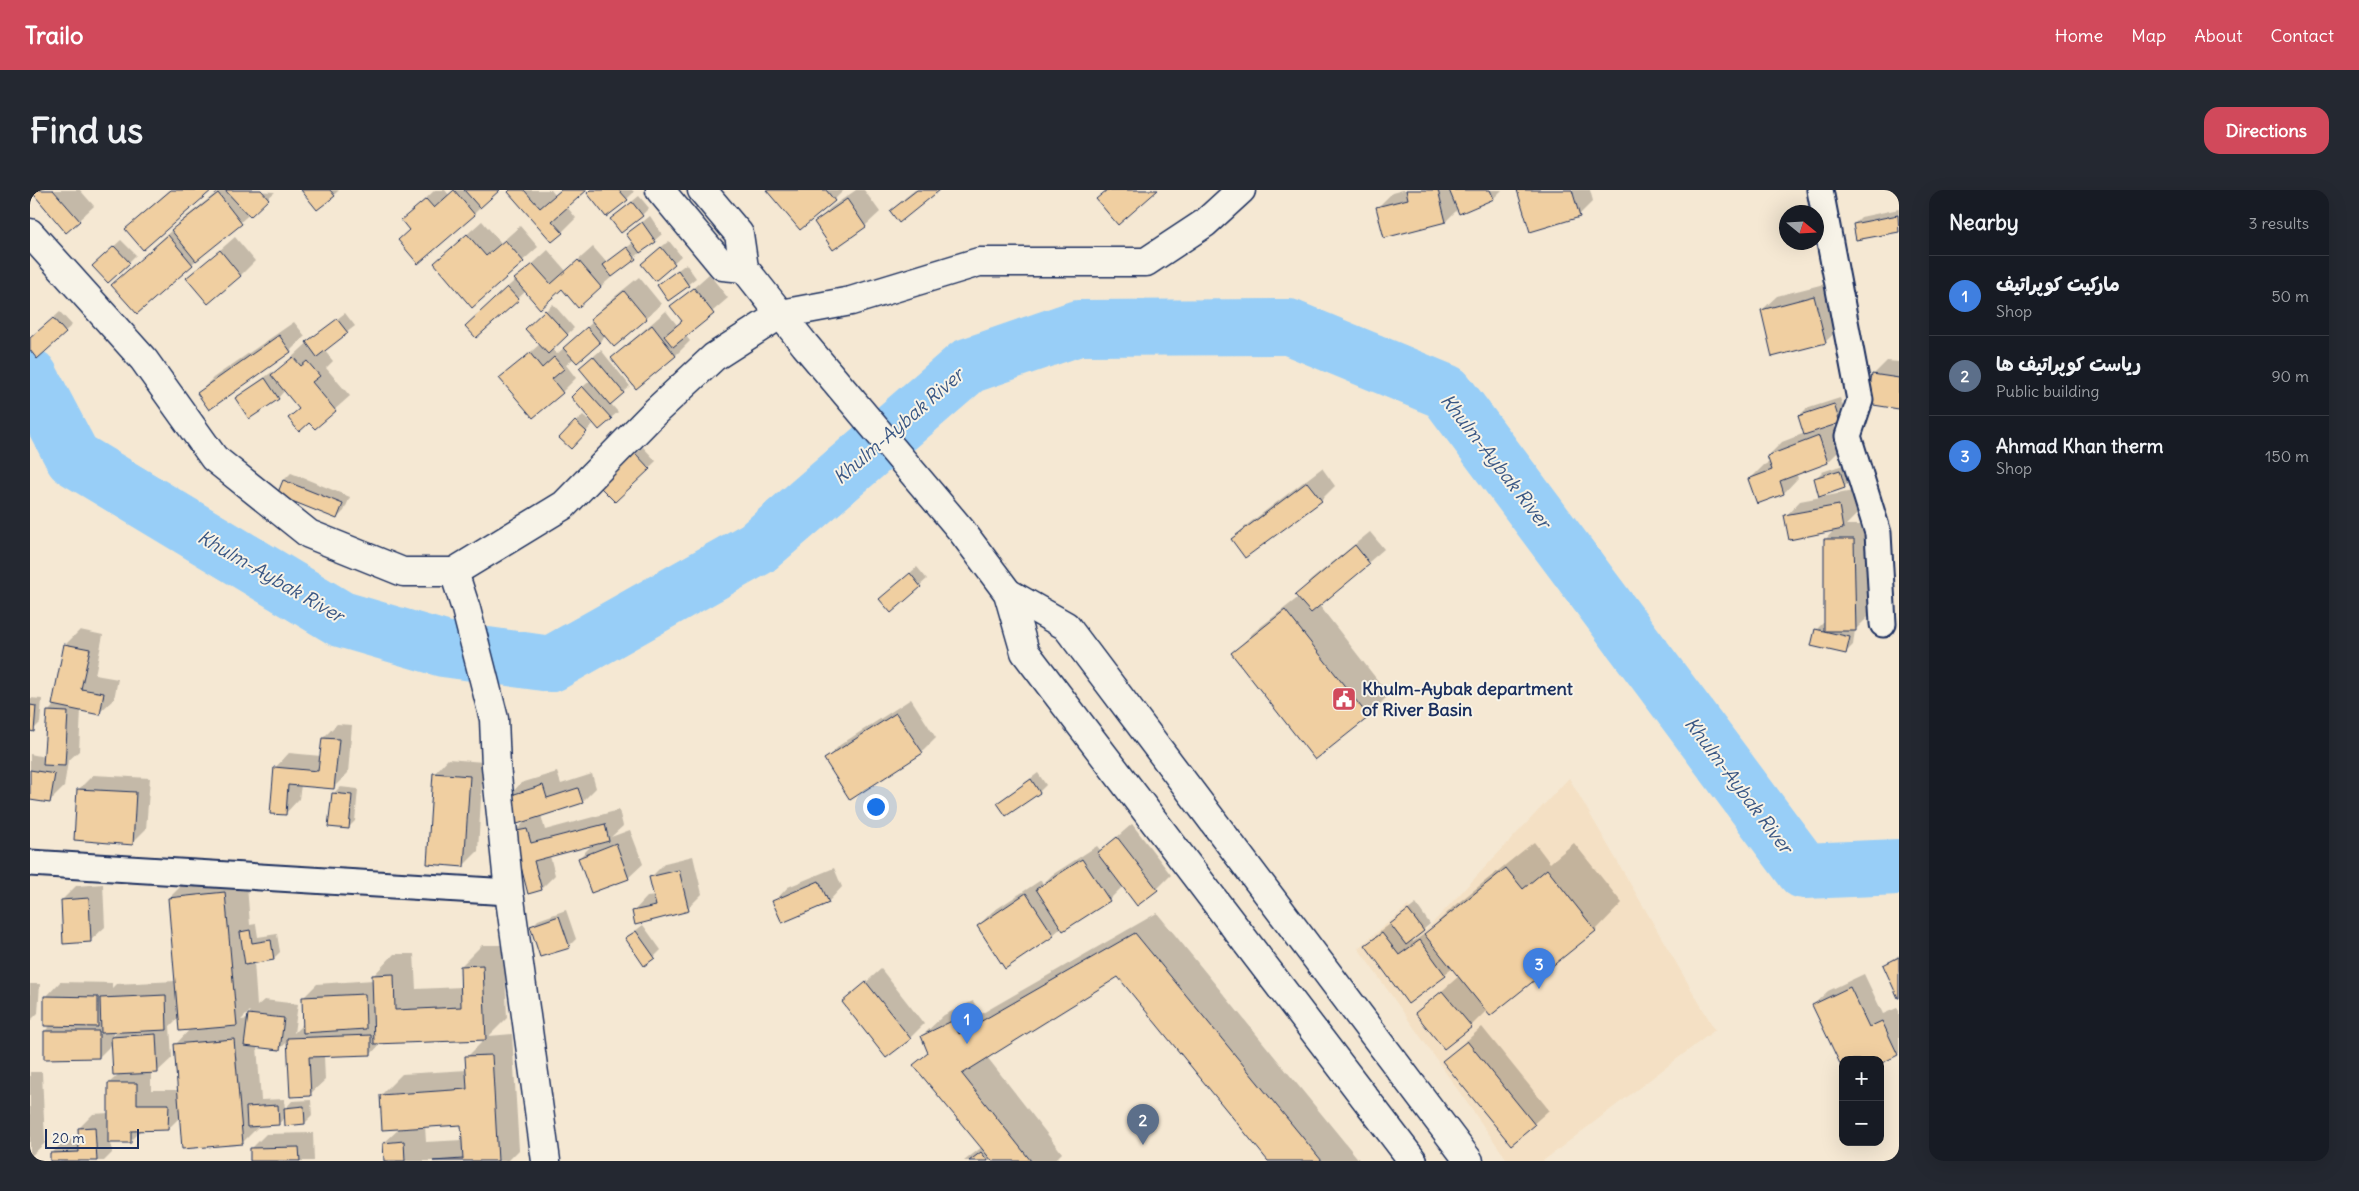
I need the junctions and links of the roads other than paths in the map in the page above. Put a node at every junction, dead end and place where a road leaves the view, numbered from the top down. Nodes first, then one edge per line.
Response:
1 (660, 190) edge
2 (702, 190) edge
3 (1241, 190) edge
4 (1820, 190) edge
5 (30, 233) edge
6 (744, 268) junction
7 (781, 314) junction
8 (454, 572) junction
9 (1008, 593) junction
10 (1883, 624) dead end
11 (30, 863) edge
12 (509, 892) junction
13 (546, 1161) edge
14 (1413, 1161) edge
15 (1469, 1161) edge

1 - 6 street
2 - 6 street
3 - 7 street
4 - 10 street
5 - 8 street
6 - 7 street
7 - 8 street
7 - 9 street
8 - 12 street
9 - 14 street
9 - 15 street
11 - 12 street
12 - 13 street

